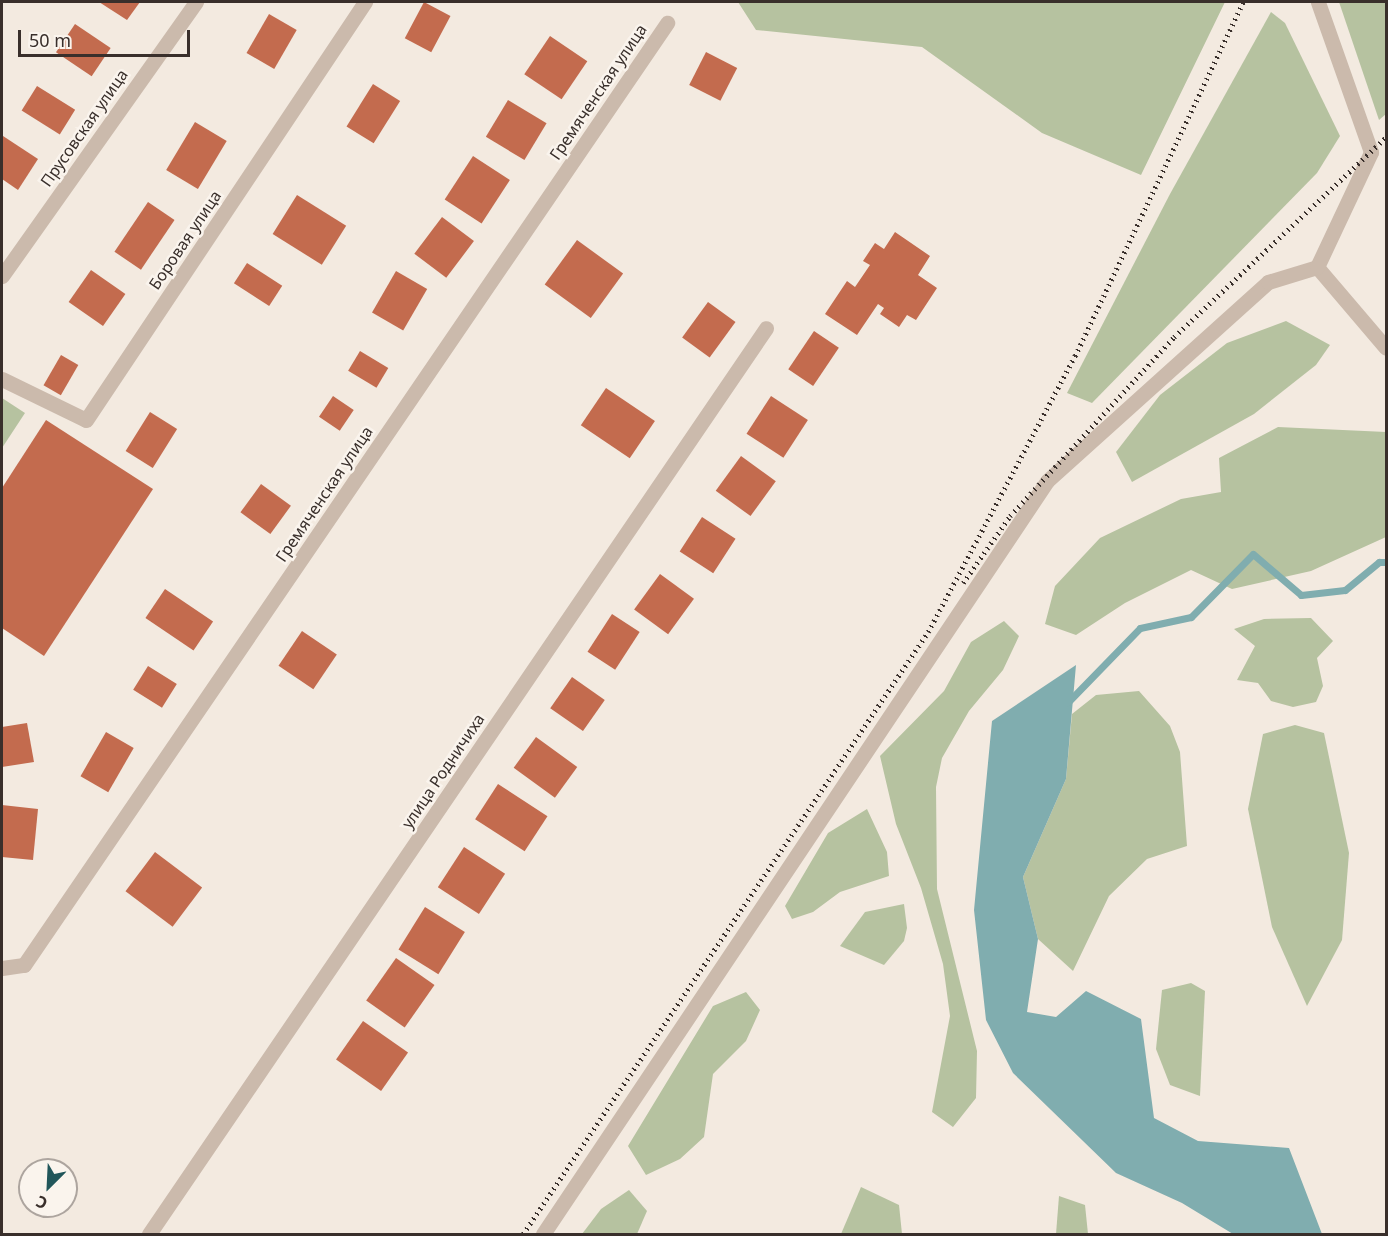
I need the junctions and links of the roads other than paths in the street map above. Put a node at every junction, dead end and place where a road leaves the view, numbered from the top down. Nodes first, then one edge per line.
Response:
1 (196, 2) edge
2 (365, 2) edge
3 (1318, 2) edge
4 (667, 24) dead end
5 (1317, 267) junction
6 (2, 276) edge
7 (766, 328) dead end
8 (1386, 348) edge
9 (2, 379) edge
10 (2, 968) edge
11 (149, 1234) edge
12 (543, 1234) edge

1 - 6 street, Прусовская улица
2 - 9 street, Боровая улица
3 - 5 street
4 - 10 street, Гремяченская улица
5 - 8 street
5 - 12 street
7 - 11 street, улица Родничиха

